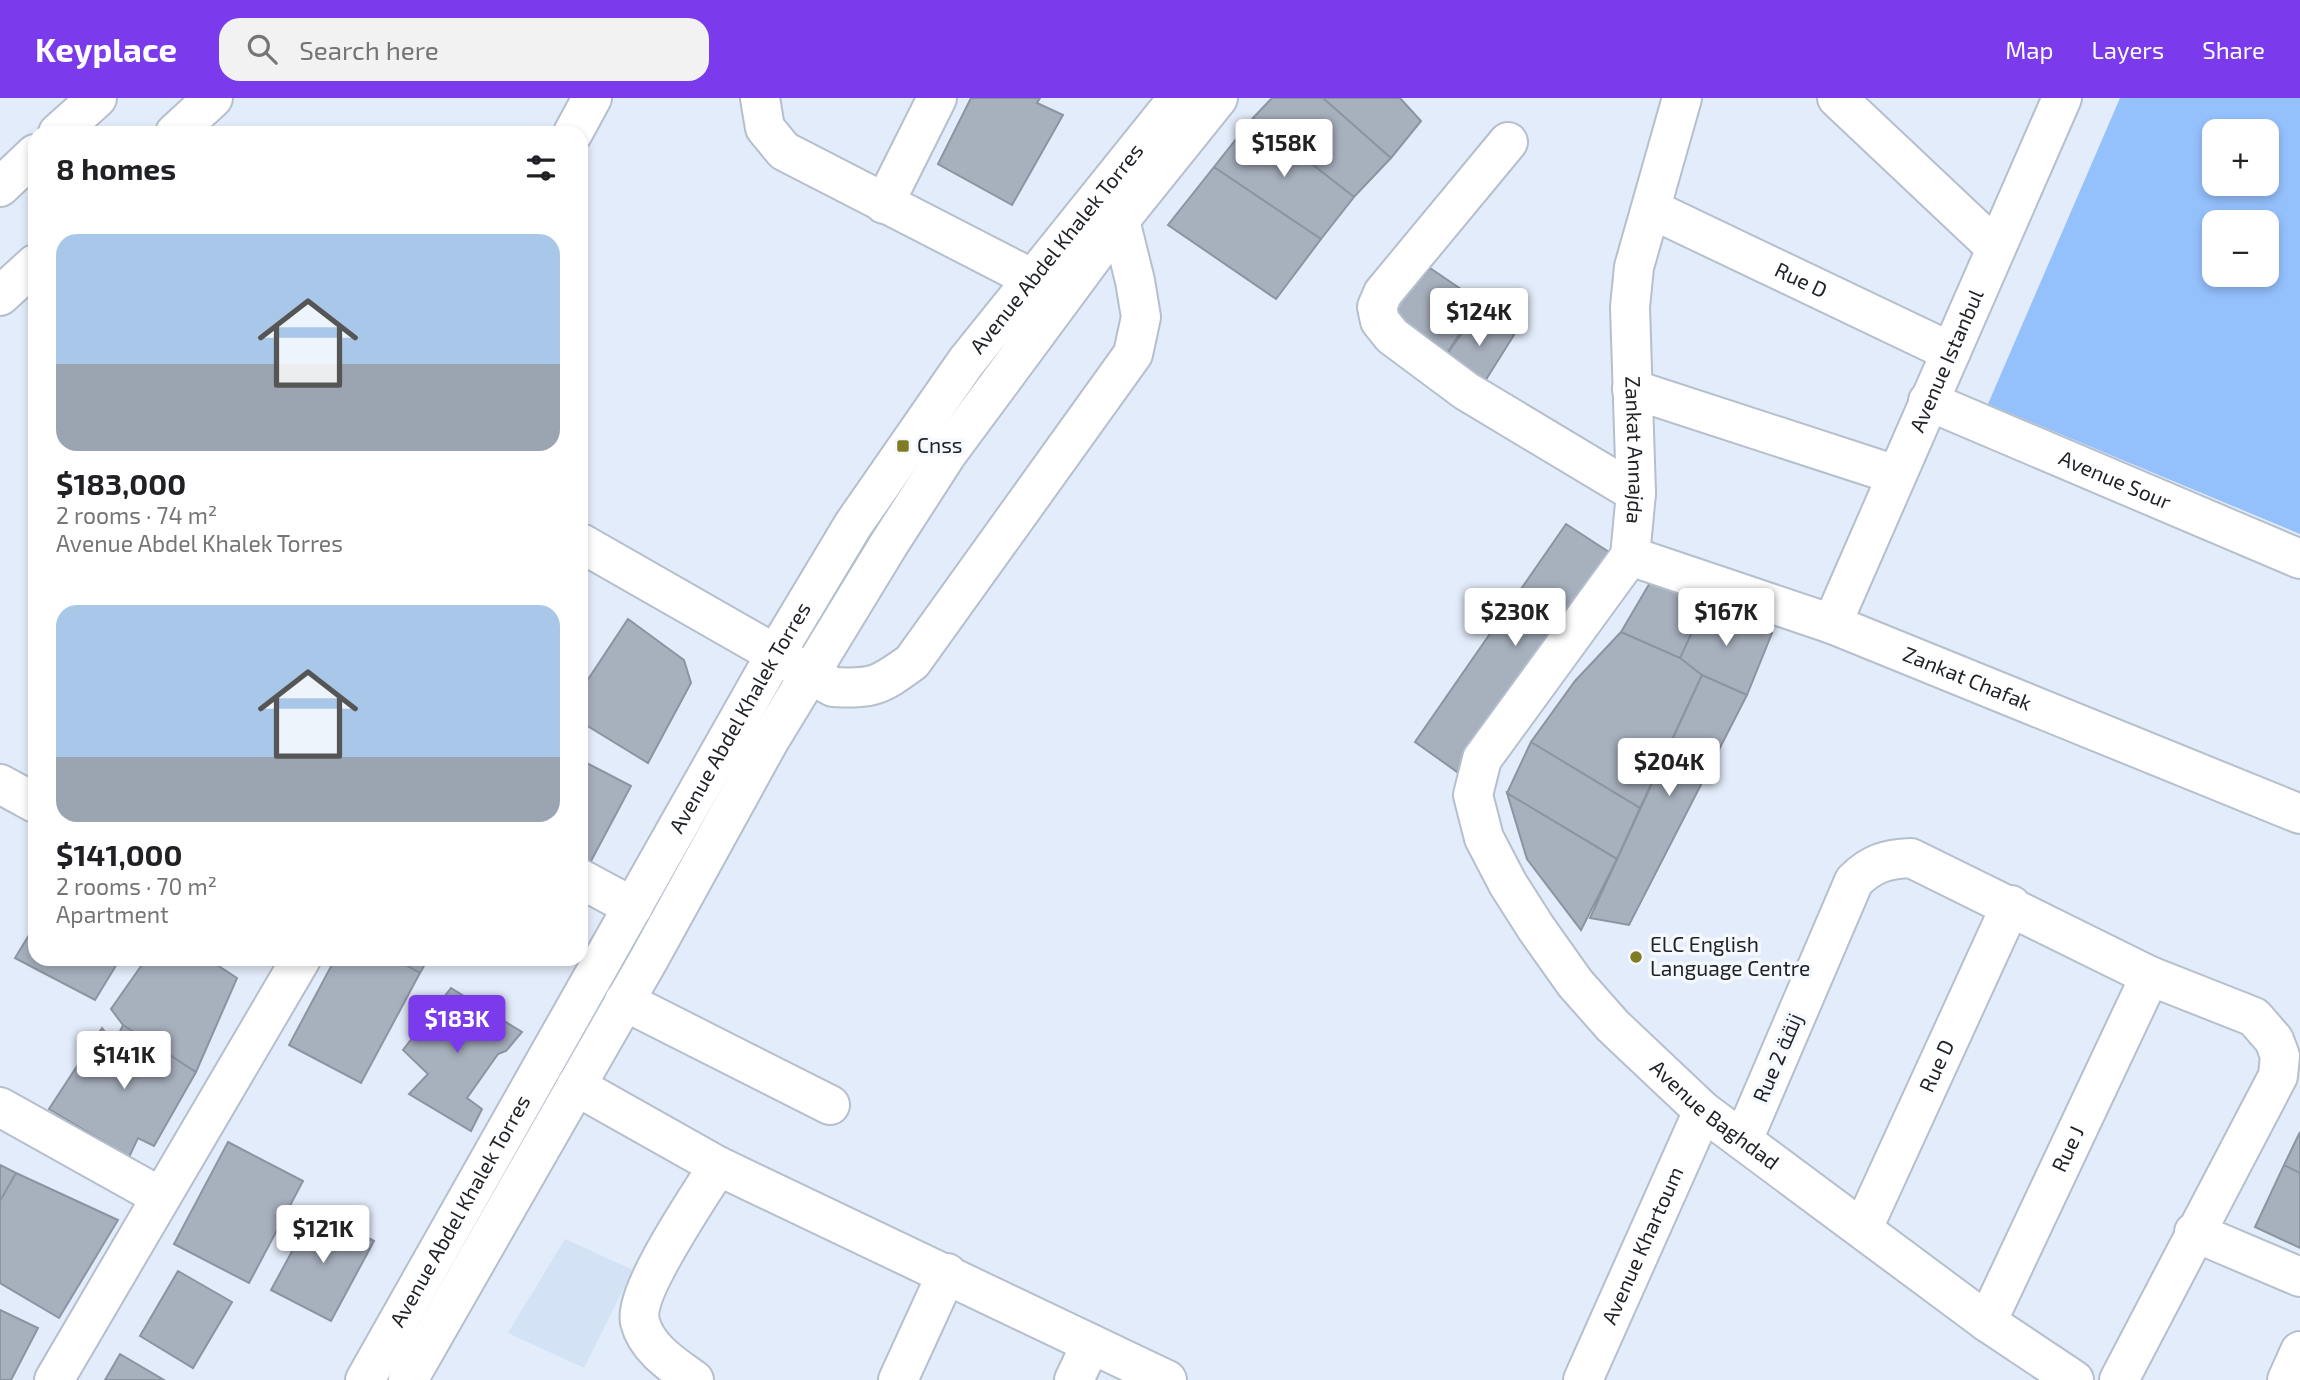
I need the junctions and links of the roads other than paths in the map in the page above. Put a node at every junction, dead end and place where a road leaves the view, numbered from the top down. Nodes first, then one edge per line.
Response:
1 (97, 98) edge
2 (213, 98) edge
3 (592, 98) edge
4 (760, 98) edge
5 (937, 98) edge
6 (1178, 98) edge
7 (1218, 98) edge
8 (1682, 98) edge
9 (1837, 98) edge
10 (2062, 98) edge
11 (66, 126) edge
12 (183, 126) edge
13 (577, 126) edge
14 (1508, 142) dead end
15 (28, 161) edge
16 (0, 187) edge
17 (884, 204) junction
18 (1651, 209) junction
19 (1108, 210) junction
20 (1996, 248) junction
21 (28, 270) edge
22 (1031, 278) junction
23 (0, 296) edge
24 (1951, 352) junction
25 (1632, 389) junction
26 (1928, 401) junction
27 (1896, 475) junction
28 (1636, 493) junction
29 (588, 546) edge
30 (1630, 556) junction
31 (2300, 559) edge
32 (1832, 624) junction
33 (775, 655) junction
34 (809, 675) junction
35 (0, 784) edge
36 (28, 799) edge
37 (2300, 814) edge
38 (588, 883) edge
39 (2011, 905) junction
40 (633, 907) junction
41 (297, 966) edge
42 (2150, 976) junction
43 (624, 1001) junction
44 (576, 1086) junction
45 (830, 1105) dead end
46 (0, 1107) edge
47 (1703, 1111) junction
48 (1743, 1140) junction
49 (718, 1166) junction
50 (161, 1197) junction
51 (1863, 1228) junction
52 (2194, 1232) junction
53 (947, 1273) junction
54 (2300, 1277) edge
55 (1987, 1322) junction
56 (1091, 1344) junction
57 (2300, 1351) edge
58 (681, 1371) edge
59 (54, 1380) edge
60 (365, 1380) edge
61 (408, 1380) edge
62 (898, 1380) edge
63 (1074, 1380) edge
64 (1167, 1380) edge
65 (1583, 1380) edge
66 (2074, 1380) edge
67 (2119, 1380) edge
68 (2287, 1380) edge

1 - 11 main road
2 - 12 main road
3 - 13 main road
4 - 17 main road
5 - 17 main road
6 - 19 main road, Avenue Abdel Khalek Torres
7 - 19 main road, Avenue Abdel Khalek Torres
8 - 18 main road, Zankat Annajda
9 - 20 main road
10 - 20 main road, Avenue Istanbul
14 - 28 main road
15 - 16 main road
17 - 22 main road
18 - 24 main road, Rue D
18 - 25 main road, Zankat Annajda
19 - 22 main road, Avenue Abdel Khalek Torres
19 - 34 main road, Avenue Abdel Khalek Torres
19 - 34 main road
20 - 24 main road, Avenue Istanbul
21 - 23 main road
22 - 33 main road, Avenue Abdel Khalek Torres
24 - 26 main road, Avenue Istanbul
25 - 27 main road
25 - 28 main road, Zankat Annajda
26 - 27 main road, Avenue Istanbul
26 - 31 main road, Avenue Sour
27 - 32 main road, Avenue Istanbul
28 - 30 main road, Zankat Annajda
29 - 33 main road
30 - 32 main road, Zankat Chafak
30 - 47 main road, Avenue Baghdad
32 - 37 main road, Zankat Chafak
33 - 34 main road
33 - 40 main road, Avenue Abdel Khalek Torres
34 - 43 main road, Avenue Abdel Khalek Torres
35 - 36 main road
38 - 40 main road
39 - 42 main road
39 - 48 main road, Rue 2 زنقة
39 - 51 main road, Rue D
40 - 60 main road, Avenue Abdel Khalek Torres
41 - 50 main road
42 - 52 main road
42 - 55 main road, Rue J
43 - 44 main road, Avenue Abdel Khalek Torres
43 - 45 main road
44 - 49 main road
44 - 61 main road, Avenue Abdel Khalek Torres
46 - 50 main road
47 - 48 main road, Avenue Baghdad
47 - 65 main road, Avenue Khartoum
48 - 51 main road, Avenue Baghdad
49 - 53 main road
49 - 58 main road
50 - 59 main road
51 - 55 main road, Avenue Baghdad
52 - 54 main road
52 - 67 main road
53 - 56 main road
53 - 62 main road
55 - 66 main road, Avenue Baghdad
56 - 63 main road
56 - 64 main road
57 - 68 main road

